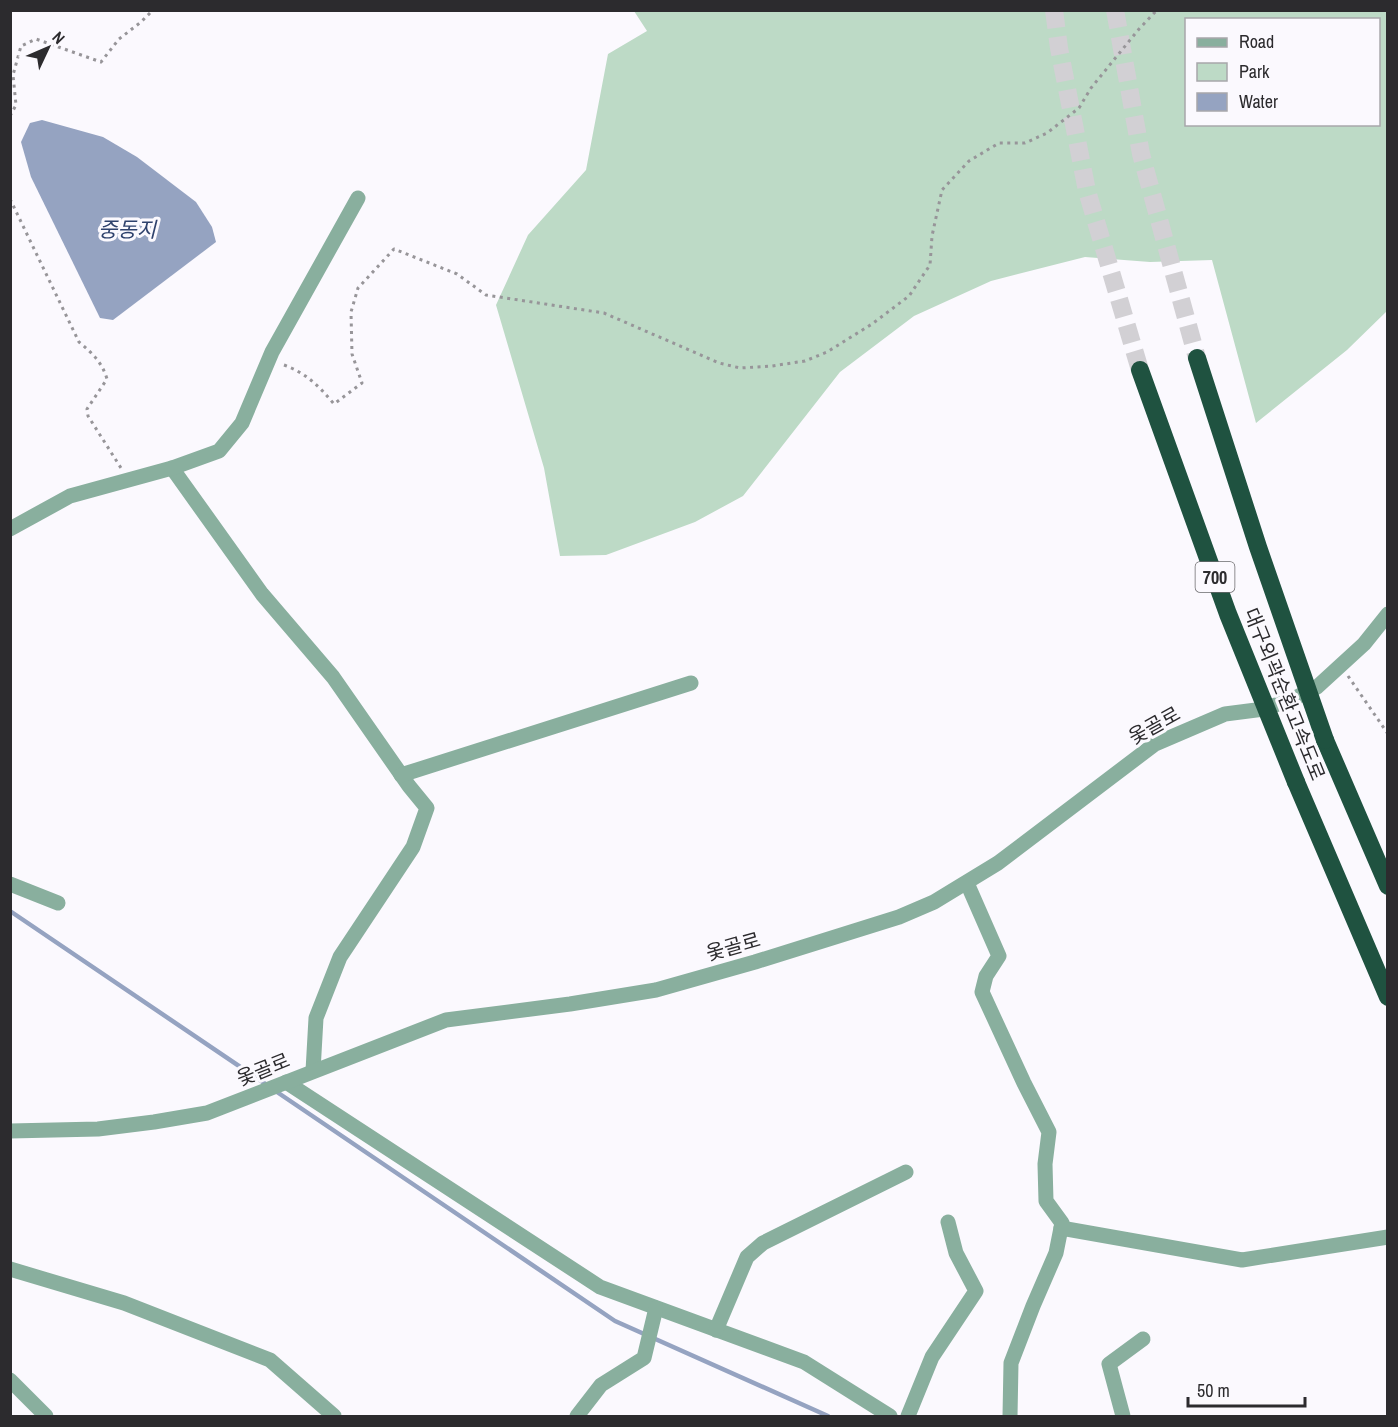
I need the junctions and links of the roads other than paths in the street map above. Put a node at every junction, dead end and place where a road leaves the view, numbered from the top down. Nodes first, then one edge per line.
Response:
1 (358, 198) dead end
2 (1197, 358) tunnel mouth
3 (1140, 370) tunnel mouth
4 (172, 468) junction
5 (10, 529) edge
6 (1388, 614) edge
7 (691, 682) dead end
8 (401, 775) junction
9 (967, 883) junction
10 (10, 884) edge
11 (1388, 886) edge
12 (58, 903) dead end
13 (1388, 997) edge
14 (313, 1071) junction
15 (286, 1082) junction
16 (10, 1131) edge
17 (906, 1172) dead end
18 (948, 1222) dead end
19 (1061, 1228) junction
20 (1388, 1237) edge
21 (10, 1269) edge
22 (656, 1308) junction
23 (716, 1330) junction
24 (1143, 1339) dead end
25 (10, 1380) edge
26 (46, 1416) edge
27 (334, 1416) edge
28 (577, 1416) edge
29 (890, 1416) edge
30 (908, 1416) edge
31 (1010, 1416) edge
32 (1123, 1416) edge

1 - 4 street
2 - 11 highway, 대구외곽순환고속도로 / 700, bridge
3 - 13 highway, 대구외곽순환고속도로 / 700, bridge
4 - 5 street
4 - 8 street
6 - 9 street, 옻골로
7 - 8 street
8 - 14 street
9 - 14 street, 옻골로
9 - 19 street
10 - 12 street
14 - 15 street, 옻골로
15 - 16 street, 옻골로
15 - 22 street
17 - 23 street
18 - 30 street
19 - 20 street
19 - 31 street
21 - 27 street
22 - 23 street
22 - 28 street
23 - 29 street
24 - 32 street
25 - 26 street

